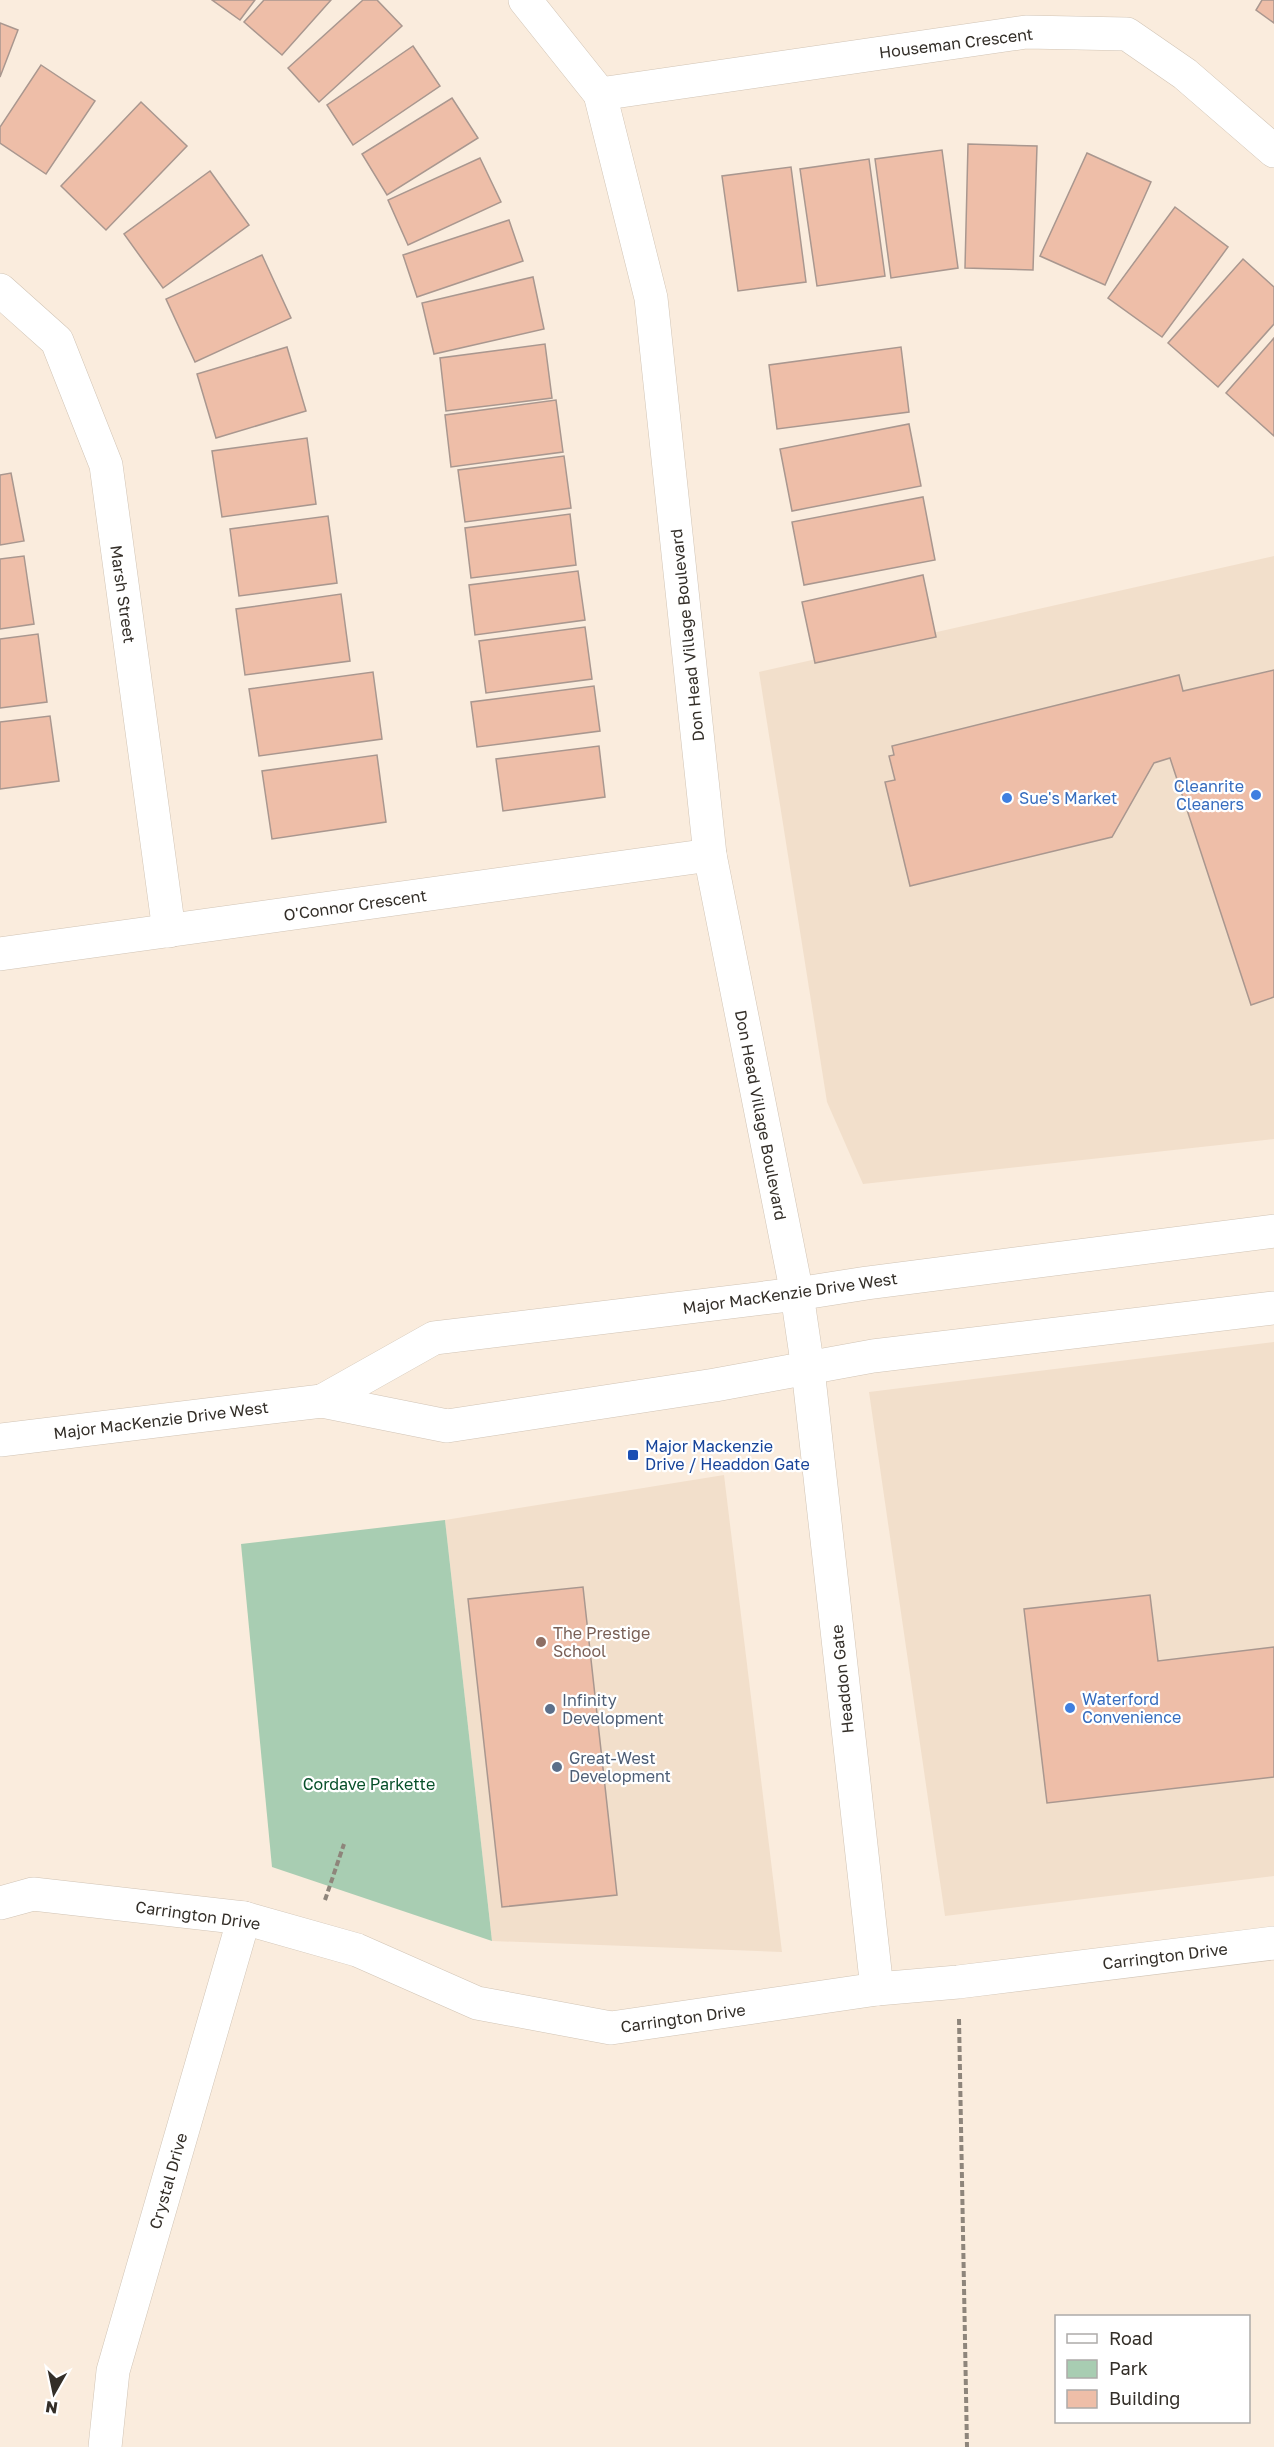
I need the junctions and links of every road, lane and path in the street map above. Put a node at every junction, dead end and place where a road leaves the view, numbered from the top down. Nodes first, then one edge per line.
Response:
1 (525, 0) edge
2 (600, 94) junction
3 (1274, 152) edge
4 (0, 290) edge
5 (710, 855) junction
6 (169, 931) junction
7 (0, 954) edge
8 (1274, 1231) edge
9 (797, 1294) junction
10 (1274, 1308) edge
11 (808, 1369) junction
12 (322, 1401) junction
13 (0, 1440) edge
14 (344, 1844) dead end
15 (0, 1903) edge
16 (244, 1918) junction
17 (312, 1938) junction
18 (1274, 1943) edge
19 (958, 1982) junction
20 (878, 1989) junction
21 (105, 2447) edge
22 (967, 2447) edge

1 - 2 street, Don Head Village Boulevard
2 - 3 street, Houseman Crescent
2 - 5 street, Don Head Village Boulevard
4 - 6 street, Marsh Street
5 - 6 street, O'Connor Crescent
5 - 9 street, Don Head Village Boulevard
6 - 7 street, O'Connor Crescent
8 - 9 street, Major MacKenzie Drive West
9 - 11 street, Don Head Village Boulevard
9 - 12 street, Major MacKenzie Drive West
10 - 11 street, Major MacKenzie Drive West
11 - 12 street, Major MacKenzie Drive West
11 - 20 street, Headdon Gate
12 - 13 street, Major MacKenzie Drive West
14 - 17 path
15 - 16 street, Carrington Drive
16 - 17 street, Carrington Drive
16 - 21 street, Crystal Drive
17 - 20 street, Carrington Drive
18 - 19 street, Carrington Drive
19 - 20 street, Carrington Drive
19 - 22 path

